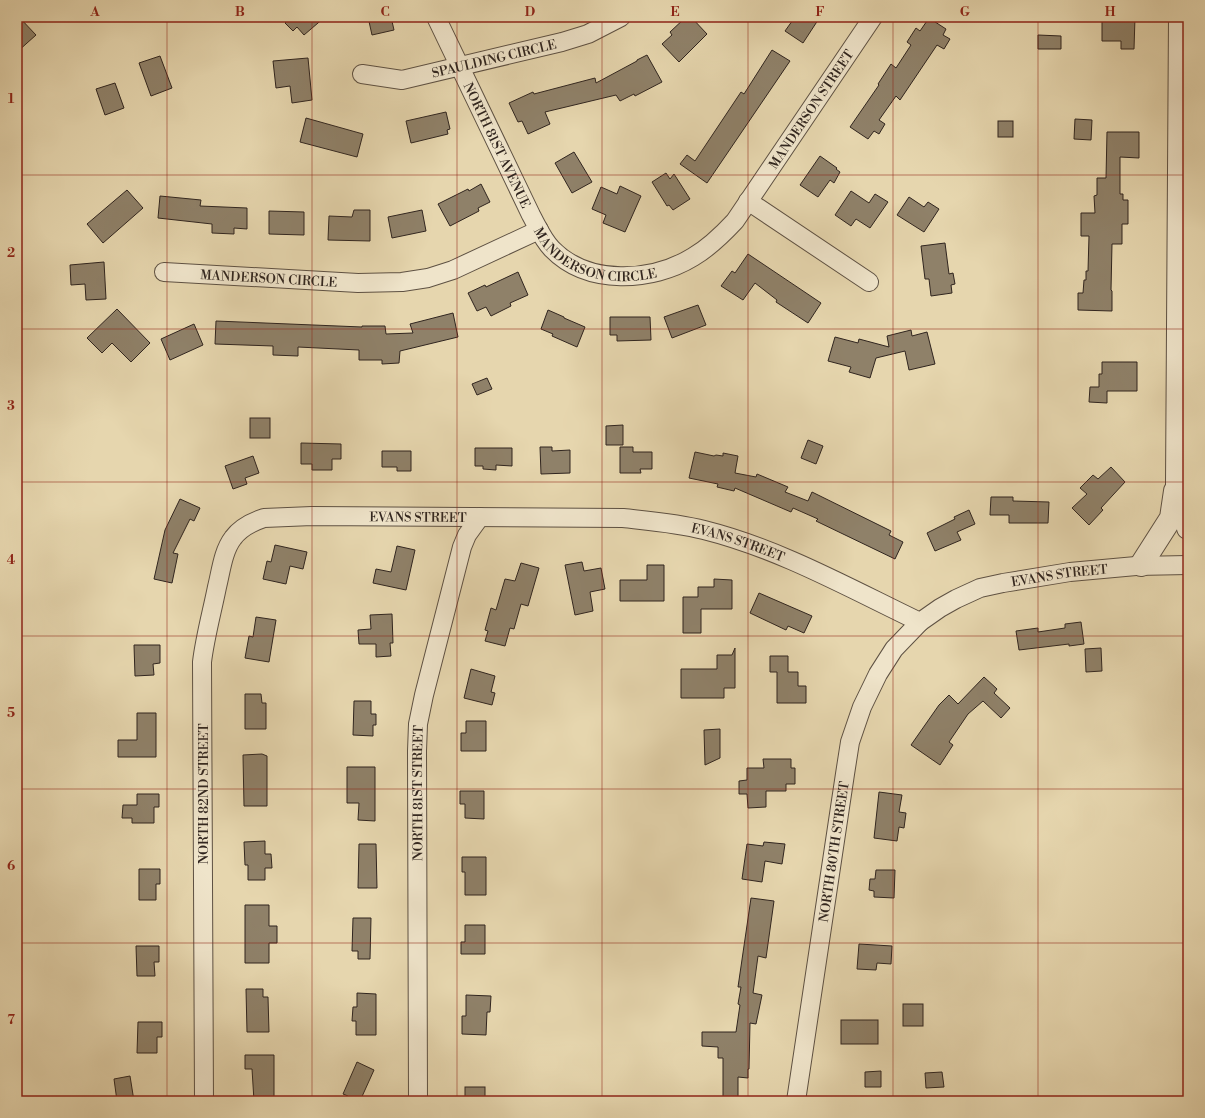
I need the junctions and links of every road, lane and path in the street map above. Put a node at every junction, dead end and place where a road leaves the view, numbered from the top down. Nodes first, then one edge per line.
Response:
1 (436, 17) edge
2 (621, 17) edge
3 (873, 17) edge
4 (1180, 17) edge
5 (459, 66) junction
6 (362, 74) dead end
7 (748, 201) junction
8 (539, 230) junction
9 (164, 272) dead end
10 (869, 282) dead end
11 (1177, 484) junction
12 (480, 517) junction
13 (264, 518) joint
14 (1188, 528) edge
15 (1141, 565) junction
16 (1188, 565) edge
17 (920, 622) junction
18 (204, 1097) edge
19 (418, 1101) edge
20 (796, 1101) edge

1 - 5 street, NORTH 81ST AVENUE
2 - 5 street, SPAULDING CIRCLE
3 - 7 street, MANDERSON STREET
4 - 11 street
5 - 6 street, SPAULDING CIRCLE
5 - 8 street, NORTH 81ST AVENUE
7 - 8 street, MANDERSON CIRCLE
7 - 10 street
8 - 9 street, MANDERSON CIRCLE
11 - 14 street
11 - 15 street
12 - 13 street, EVANS STREET
12 - 17 street, EVANS STREET
12 - 19 street, NORTH 81ST STREET
13 - 18 street, NORTH 82ND STREET
15 - 16 street, EVANS STREET
15 - 17 street, EVANS STREET
17 - 20 street, NORTH 80TH STREET

